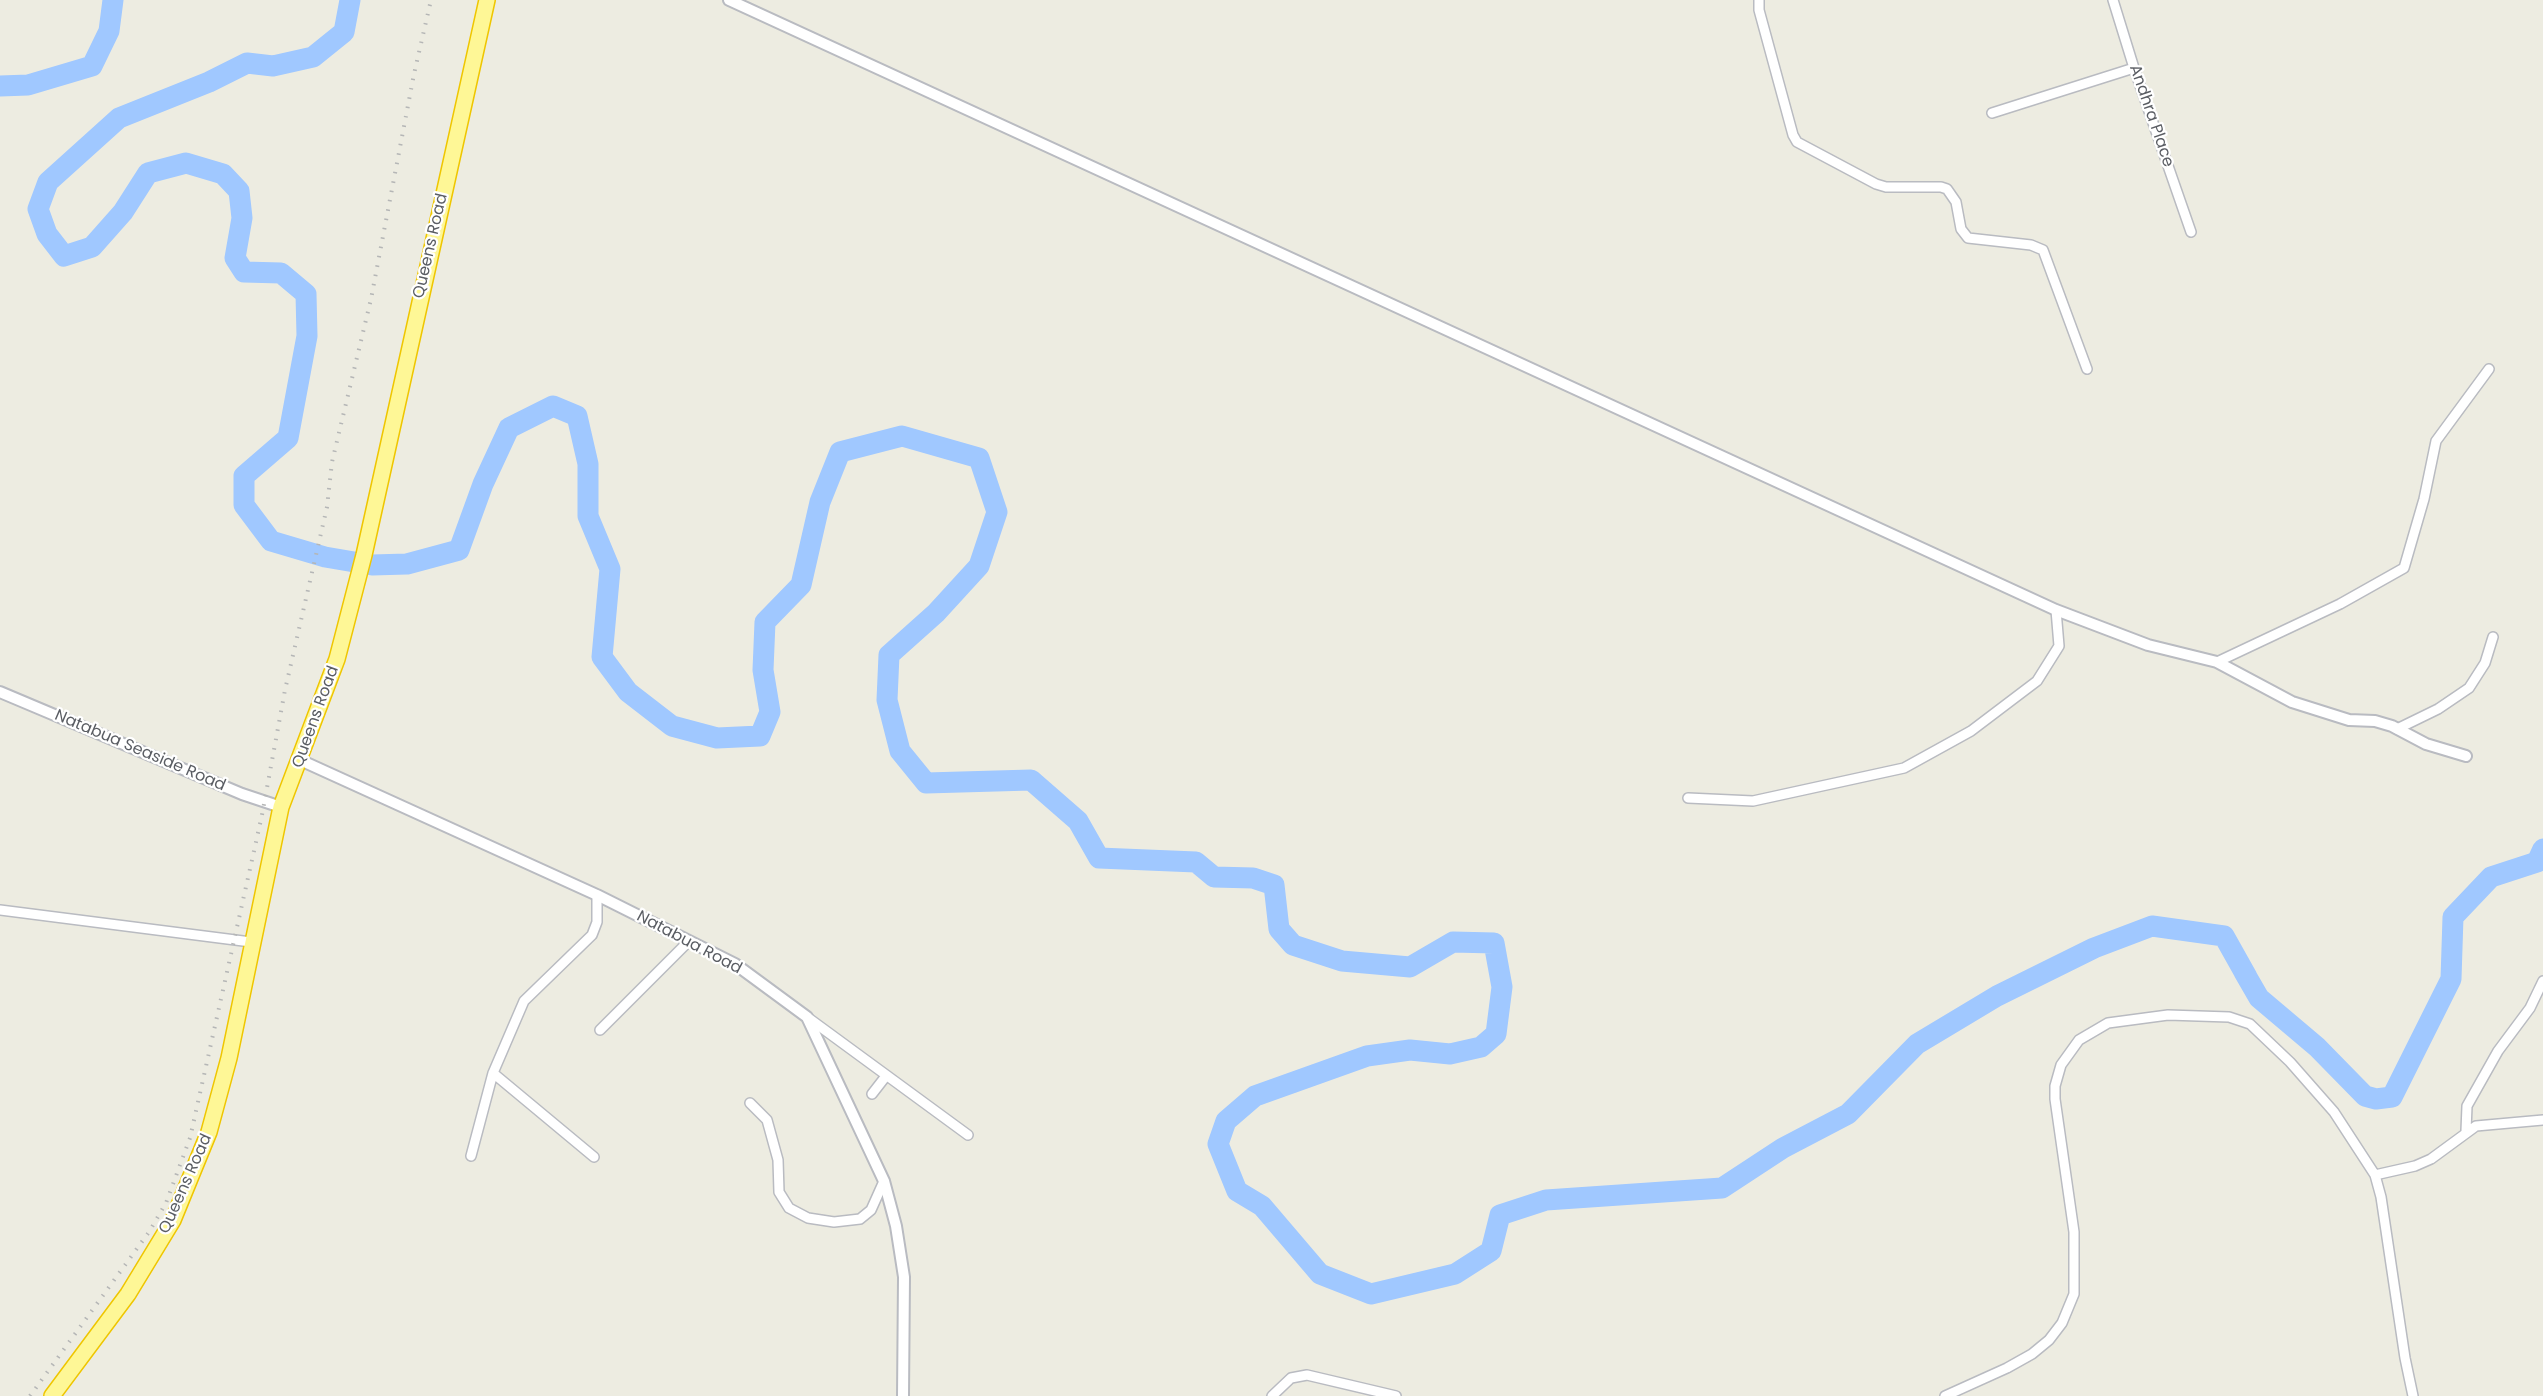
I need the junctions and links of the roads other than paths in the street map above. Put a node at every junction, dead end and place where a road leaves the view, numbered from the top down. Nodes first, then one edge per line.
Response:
1 (487, 0) edge
2 (729, 0) edge
3 (1759, 0) edge
4 (2113, 0) edge
5 (2134, 68) junction
6 (1992, 112) dead end
7 (2191, 232) dead end
8 (2087, 369) dead end
9 (2489, 369) dead end
10 (2056, 610) junction
11 (2493, 638) dead end
12 (2217, 662) junction
13 (0, 692) edge
14 (2397, 729) junction
15 (2466, 756) dead end
16 (300, 760) junction
17 (1688, 798) dead end
18 (282, 807) junction
19 (597, 895) junction
20 (0, 910) edge
21 (690, 941) junction
22 (251, 942) junction
23 (2543, 981) edge
24 (807, 1017) junction
25 (600, 1030) dead end
26 (493, 1073) junction
27 (886, 1076) junction
28 (872, 1094) dead end
29 (750, 1103) dead end
30 (2543, 1120) edge
31 (2466, 1131) junction
32 (968, 1135) dead end
33 (471, 1156) dead end
34 (594, 1157) dead end
35 (2375, 1175) junction
36 (884, 1181) junction
37 (52, 1396) edge
38 (903, 1396) edge
39 (1272, 1396) edge
40 (1396, 1396) edge
41 (1945, 1396) edge
42 (2413, 1396) edge

1 - 16 highway, Queens Road
2 - 10 street
3 - 8 street
4 - 5 street, Andhra Place
5 - 6 street
5 - 7 street, Andhra Place
9 - 12 street
10 - 12 street
10 - 17 street
11 - 14 street
12 - 14 street
13 - 18 street, Natabua Seaside Road
14 - 15 street
16 - 18 highway, Queens Road
16 - 19 street, Natabua Road
18 - 22 highway, Queens Road
19 - 21 street, Natabua Road
19 - 26 street
20 - 22 street
21 - 24 street, Natabua Road
21 - 25 street
22 - 37 highway, Queens Road
23 - 31 street
24 - 27 street
24 - 36 street, Natabua Road
26 - 33 street
26 - 34 street
27 - 28 street
27 - 32 street
29 - 36 street
30 - 31 street
31 - 35 street
35 - 41 street
35 - 42 street
36 - 38 street, Natabua Road
39 - 40 street

